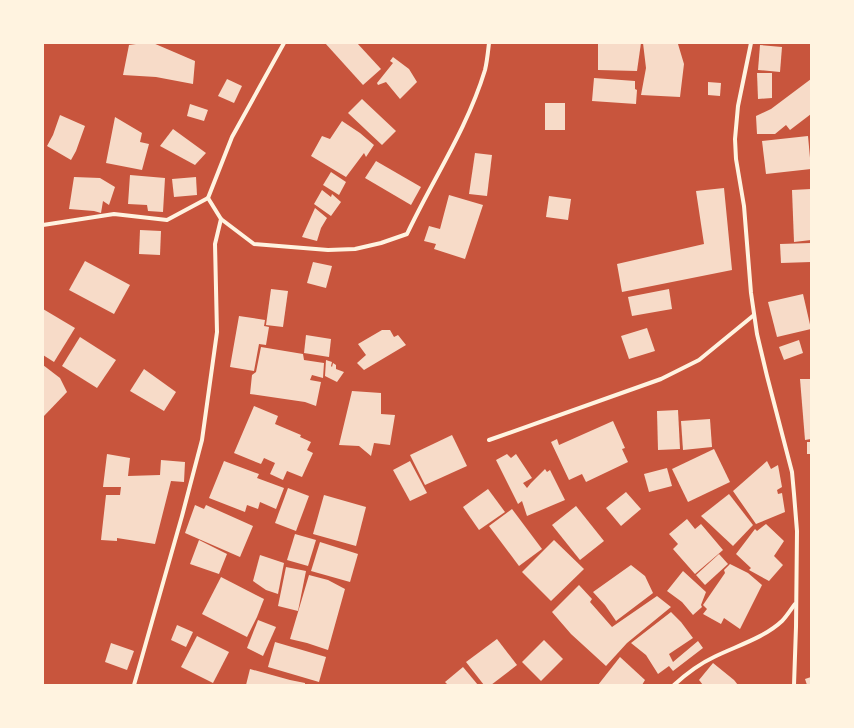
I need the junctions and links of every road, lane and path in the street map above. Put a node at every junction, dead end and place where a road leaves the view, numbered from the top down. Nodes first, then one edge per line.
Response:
1 (284, 43) edge
2 (489, 43) edge
3 (751, 43) edge
4 (208, 198) junction
5 (220, 219) junction
6 (43, 224) edge
7 (754, 315) junction
8 (489, 440) dead end
9 (795, 604) junction
10 (134, 685) edge
11 (674, 685) edge
12 (794, 685) edge

1 - 4 street
2 - 5 street
3 - 7 street
4 - 5 street
4 - 6 street
5 - 10 street
7 - 8 street
7 - 9 street
9 - 11 street
9 - 12 street

